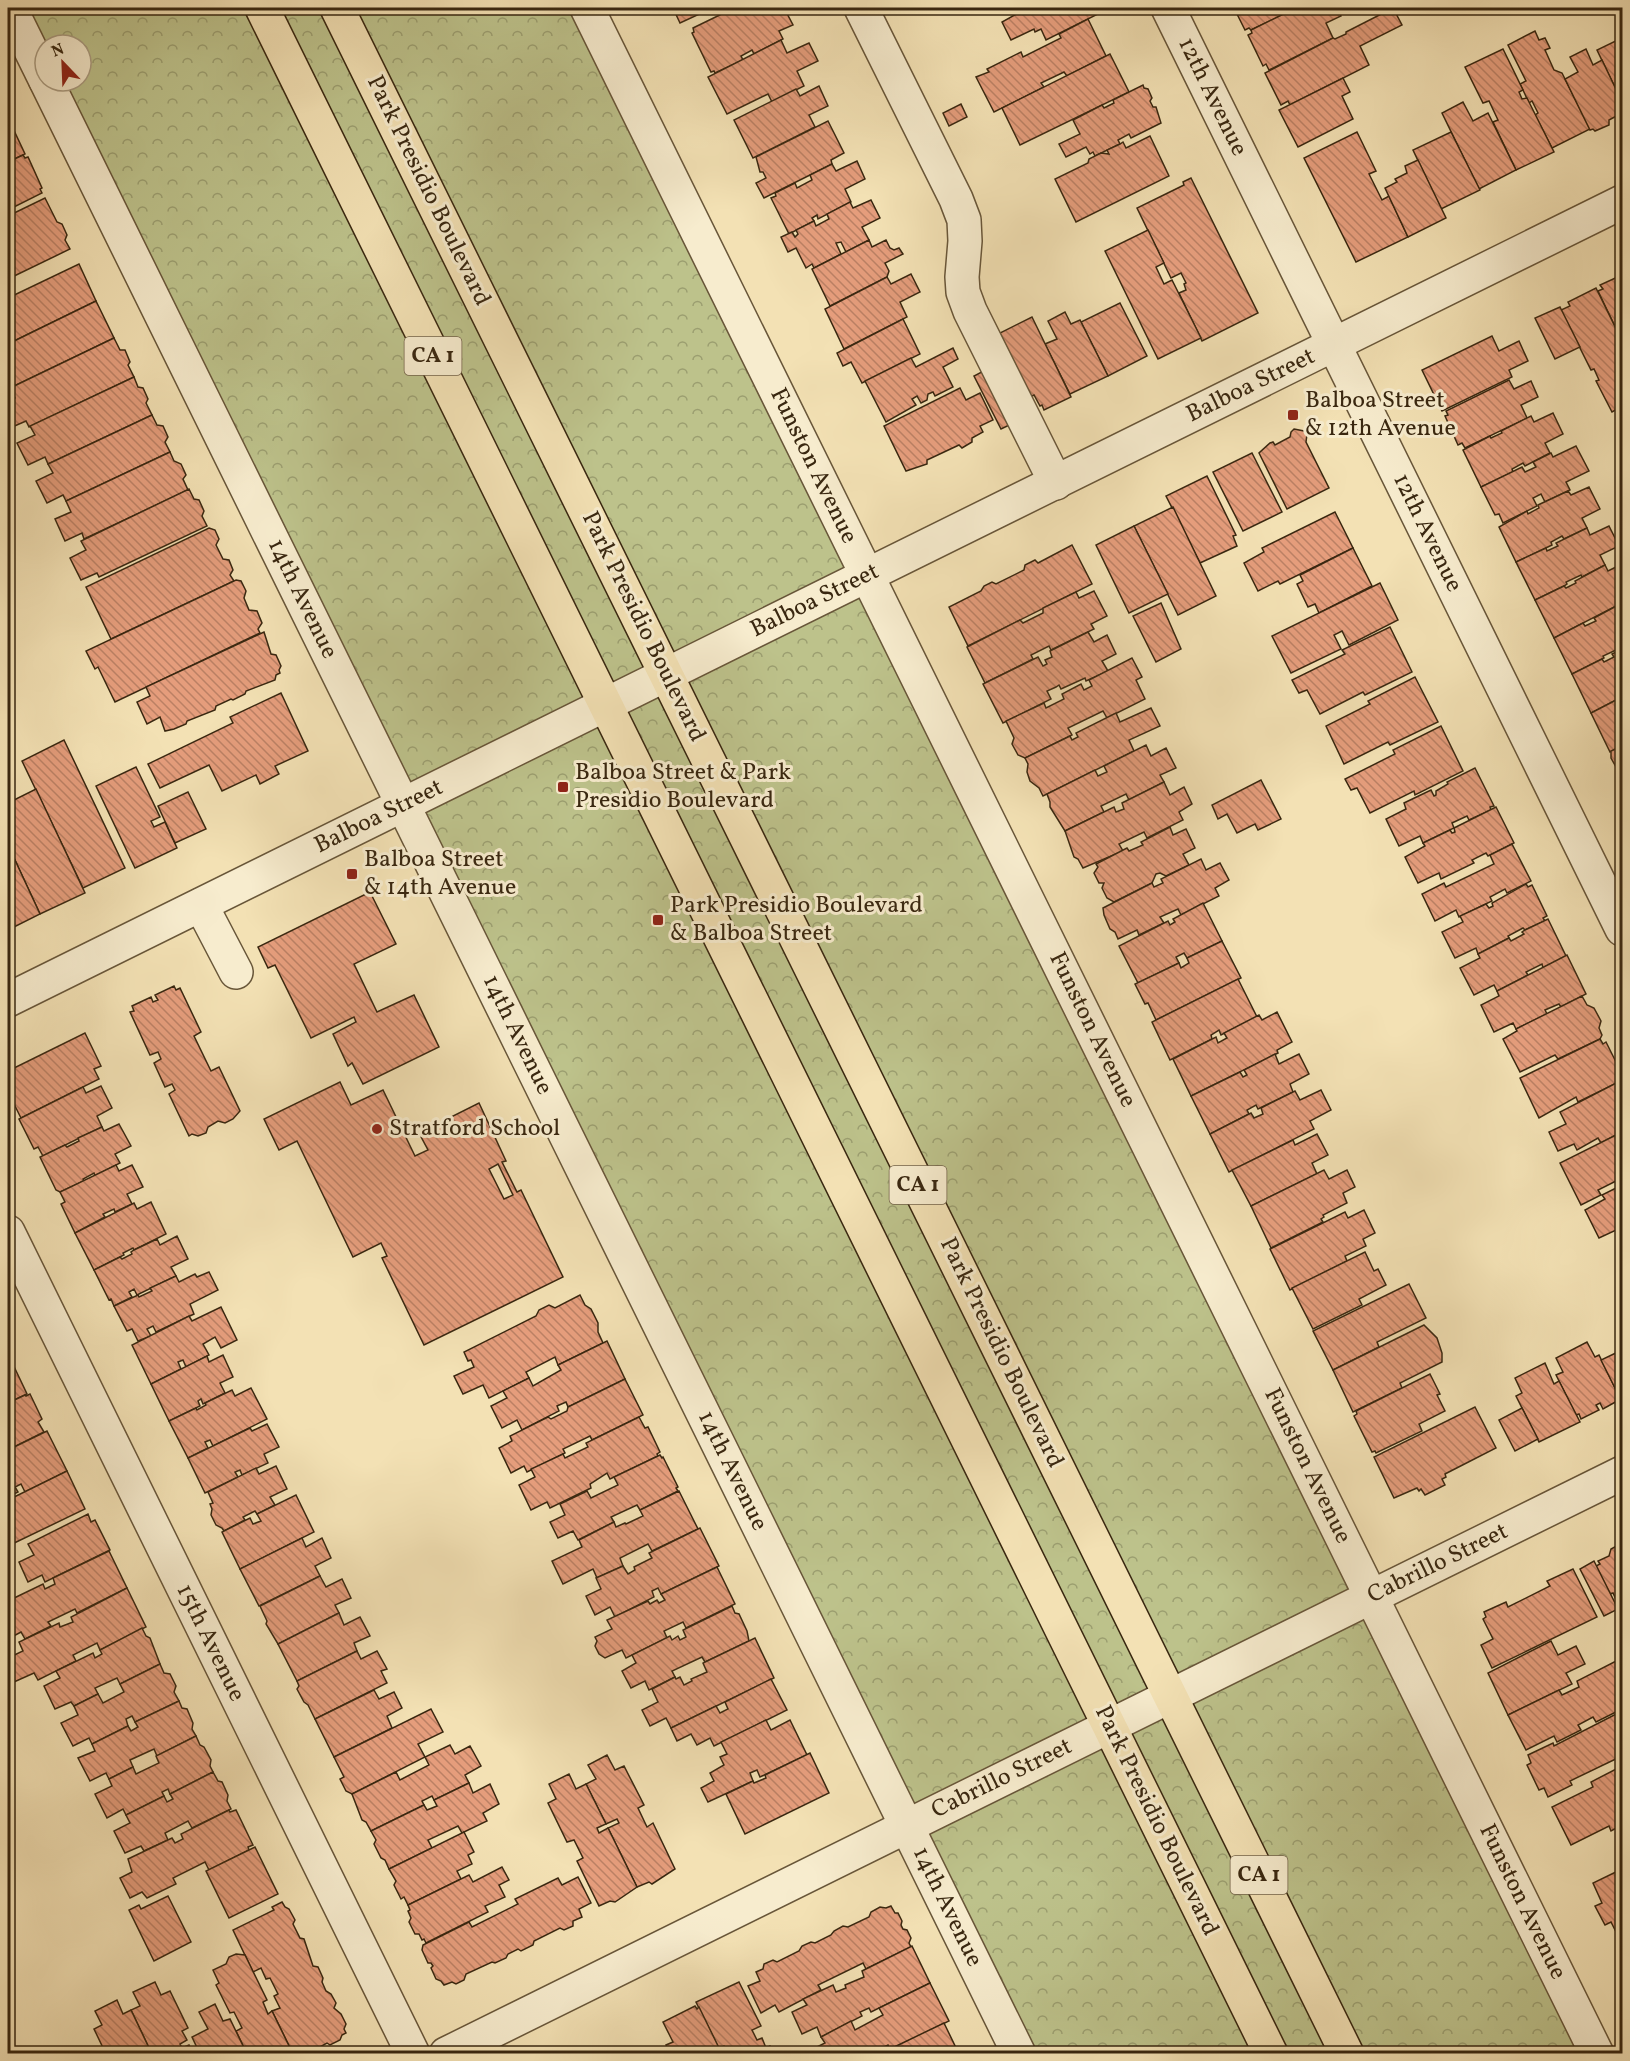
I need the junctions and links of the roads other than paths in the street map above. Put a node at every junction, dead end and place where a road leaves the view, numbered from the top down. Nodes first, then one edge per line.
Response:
1 (10, 8) edge
2 (261, 8) edge
3 (337, 8) edge
4 (587, 8) edge
5 (861, 8) edge
6 (1168, 8) edge
7 (33, 54) edge
8 (52, 93) edge
9 (1623, 202) edge
10 (1335, 345) junction
11 (1056, 483) junction
12 (867, 576) junction
13 (666, 675) junction
14 (605, 705) junction
15 (403, 805) junction
16 (201, 905) junction
17 (1623, 929) edge
18 (236, 972) dead end
19 (8, 1000) edge
20 (8, 1232) edge
21 (1623, 1473) edge
22 (1371, 1597) junction
23 (1170, 1696) junction
24 (1109, 1726) junction
25 (907, 1826) junction
26 (413, 2054) edge
27 (447, 2054) edge
28 (1020, 2054) edge
29 (1271, 2054) edge
30 (1347, 2054) edge
31 (1596, 2054) edge

1 - 7 street, 14th Avenue
2 - 14 highway, Park Presidio Boulevard / CA 1
3 - 13 highway, Park Presidio Boulevard / CA 1
4 - 12 street, Funston Avenue
5 - 11 street
6 - 10 street, 12th Avenue
8 - 15 street, 14th Avenue
9 - 10 street, Balboa Street
10 - 11 street, Balboa Street
10 - 17 street, 12th Avenue
11 - 12 street, Balboa Street
12 - 13 street, Balboa Street
12 - 22 street, Funston Avenue
13 - 14 street, Balboa Street
13 - 23 highway, Park Presidio Boulevard / CA 1
14 - 15 street, Balboa Street
14 - 24 highway, Park Presidio Boulevard / CA 1
15 - 16 street, Balboa Street
15 - 25 street, 14th Avenue
16 - 18 street
16 - 19 street, Balboa Street
20 - 26 street, 15th Avenue
21 - 22 street, Cabrillo Street
22 - 23 street, Cabrillo Street
22 - 31 street, Funston Avenue
23 - 24 street, Cabrillo Street
23 - 30 highway, Park Presidio Boulevard / CA 1
24 - 25 street, Cabrillo Street
24 - 29 highway, Park Presidio Boulevard / CA 1
25 - 27 street, Cabrillo Street
25 - 28 street, 14th Avenue

